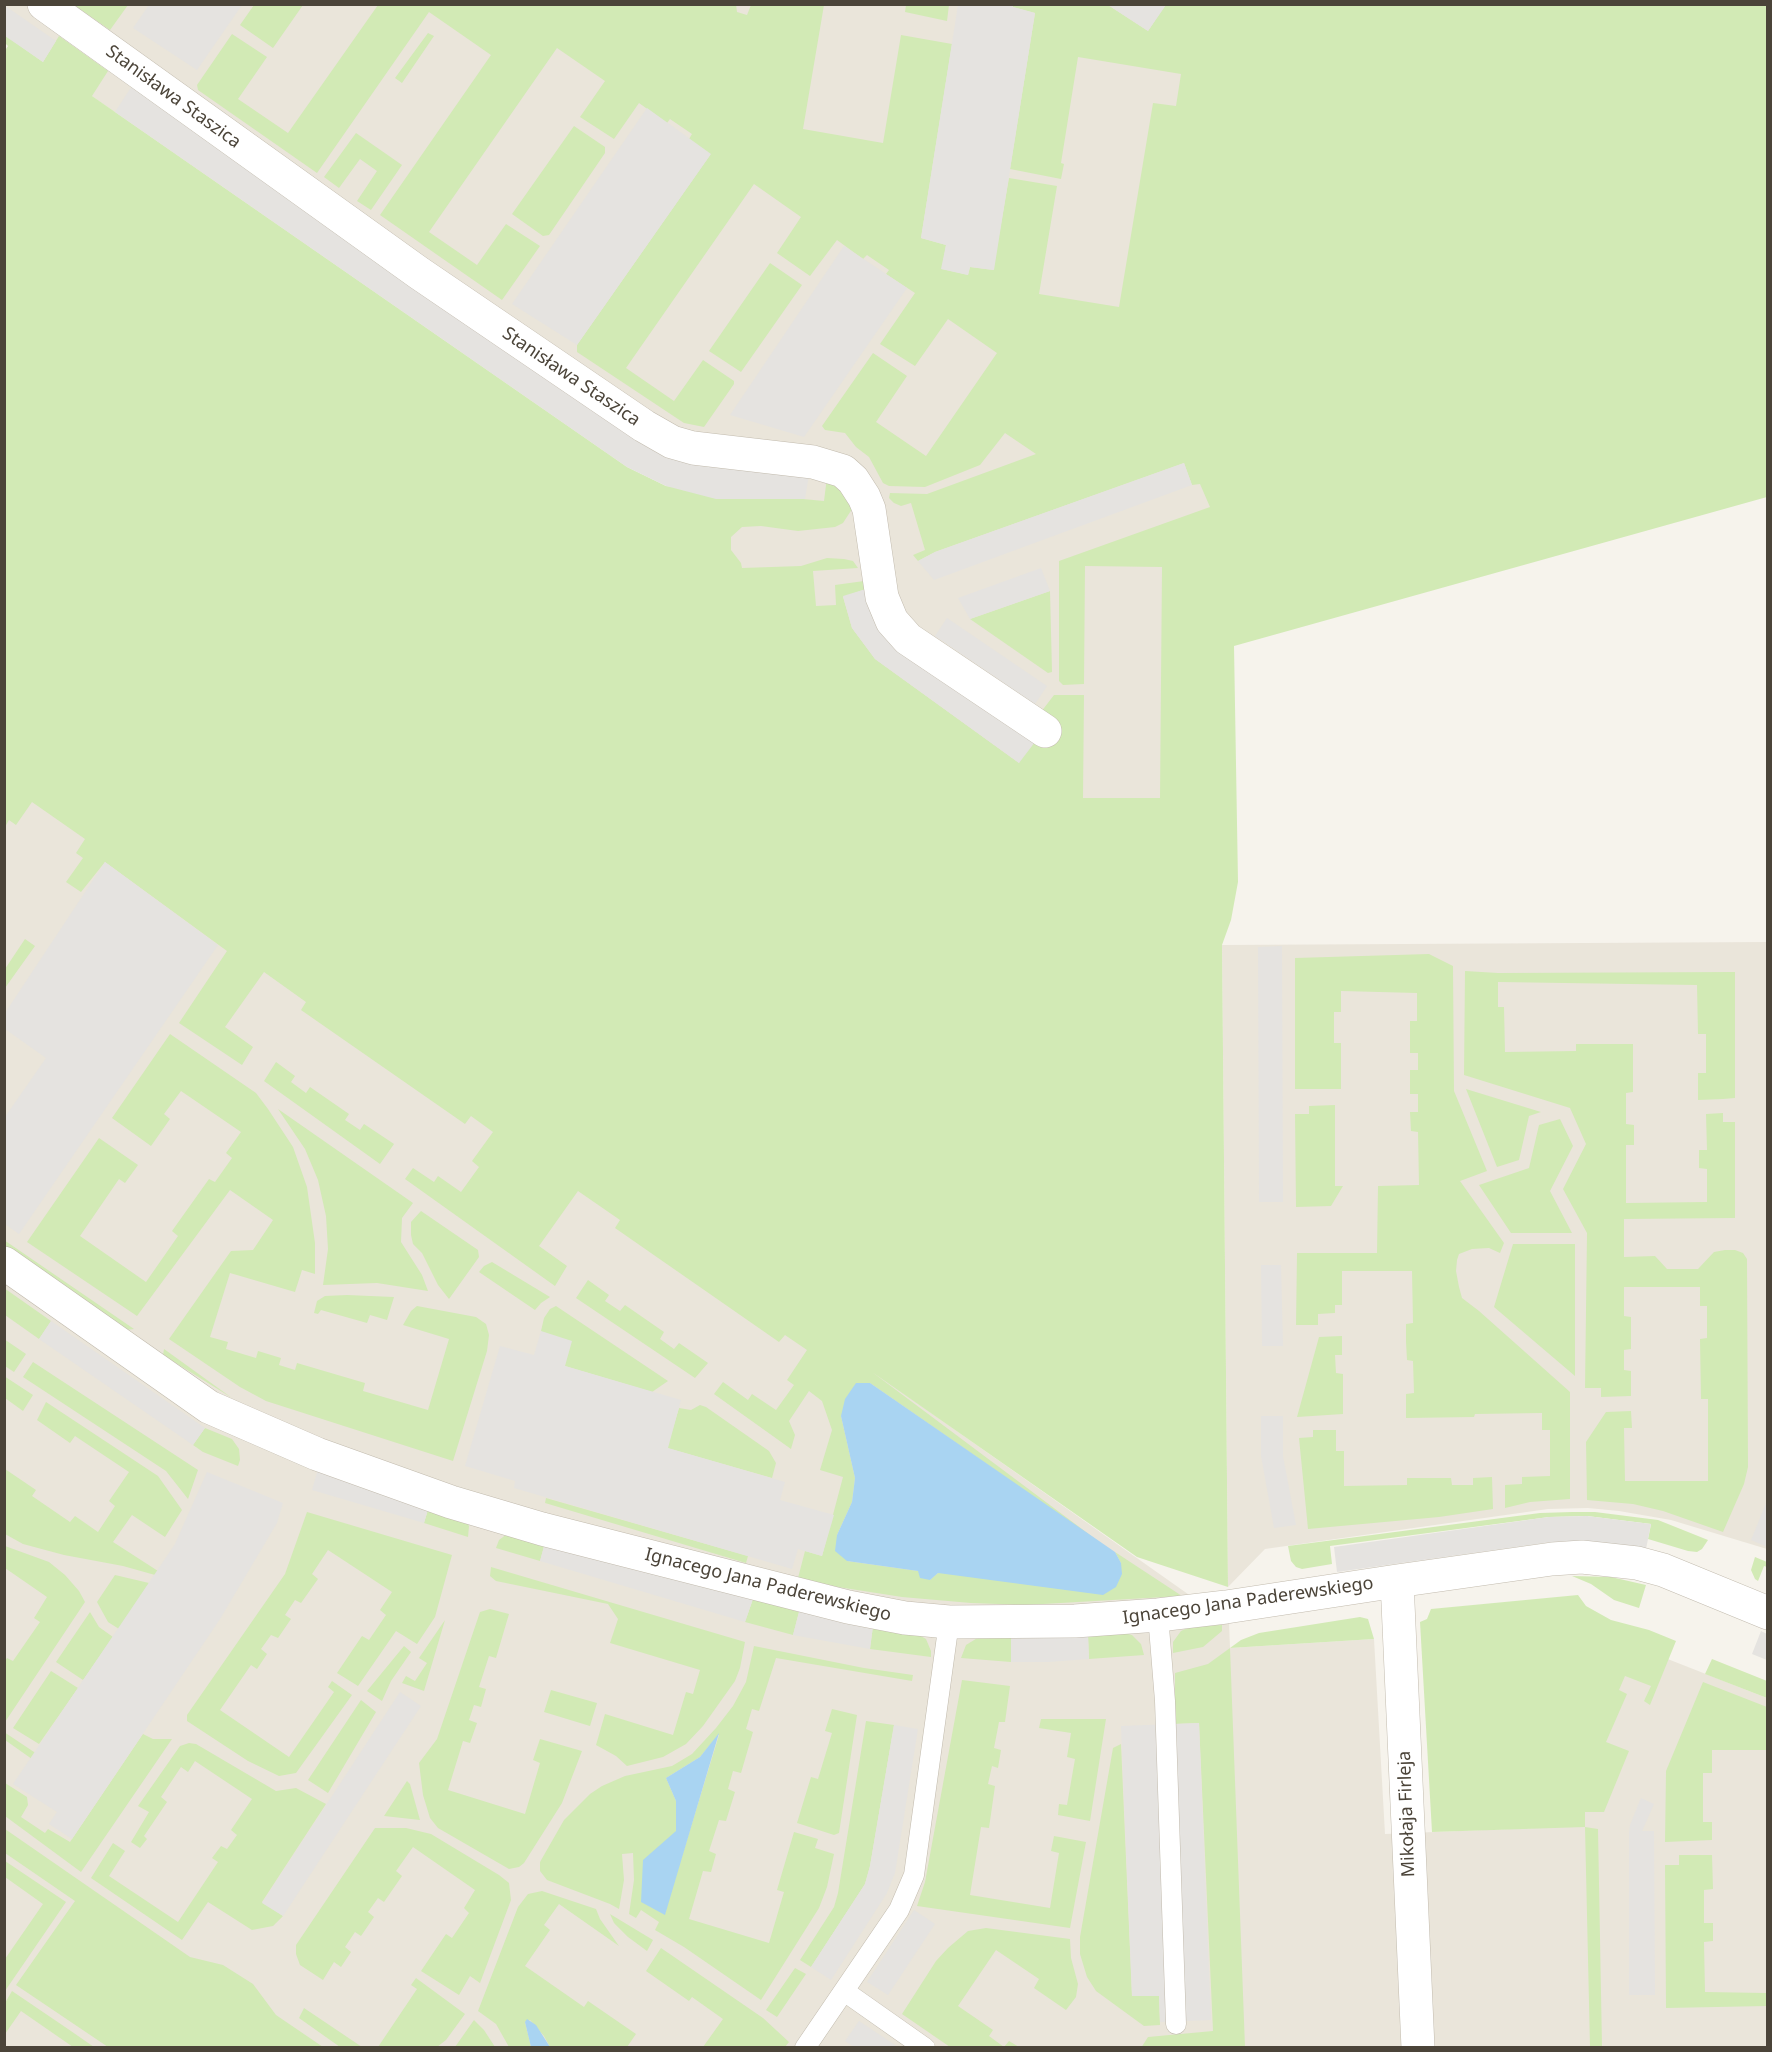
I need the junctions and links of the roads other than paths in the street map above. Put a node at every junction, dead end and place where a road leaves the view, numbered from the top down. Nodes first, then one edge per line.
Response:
1 (44, 4) edge
2 (1045, 731) dead end
3 (4, 1263) edge
4 (1397, 1581) junction
5 (1767, 1613) edge
6 (1158, 1616) junction
7 (949, 1622) junction
8 (844, 1991) junction
9 (1176, 2024) dead end
10 (805, 2048) edge
11 (925, 2048) edge
12 (1418, 2048) edge

1 - 2 street, Stanisława Staszica
3 - 7 street, Ignacego Jana Paderewskiego
4 - 5 street, Ignacego Jana Paderewskiego
4 - 6 street, Ignacego Jana Paderewskiego
4 - 12 street, Mikołaja Firleja
6 - 7 street, Ignacego Jana Paderewskiego
6 - 9 lane
7 - 8 lane
8 - 10 lane
8 - 11 lane

